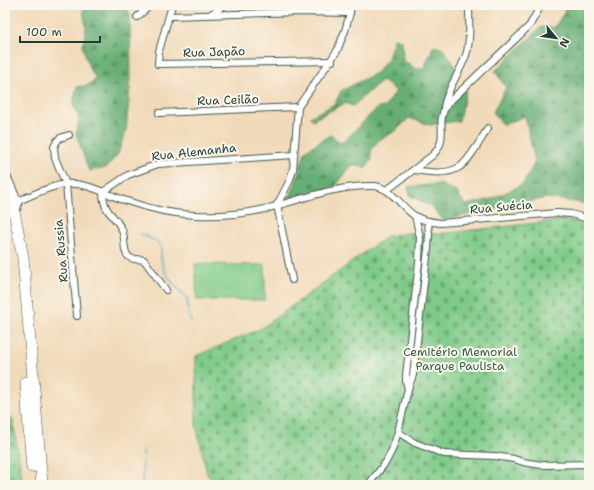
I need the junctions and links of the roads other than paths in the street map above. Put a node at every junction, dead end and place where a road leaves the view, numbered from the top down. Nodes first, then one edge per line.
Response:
1 (151, 5) edge
2 (172, 5) edge
3 (225, 5) edge
4 (302, 5) edge
5 (351, 5) edge
6 (469, 5) edge
7 (541, 5) edge
8 (302, 12) junction
9 (350, 13) junction
10 (210, 14) junction
11 (169, 16) junction
12 (137, 17) dead end
13 (332, 61) junction
14 (298, 108) junction
15 (444, 109) junction
16 (159, 113) dead end
17 (488, 128) dead end
18 (69, 135) dead end
19 (294, 155) junction
20 (414, 170) junction
21 (5, 171) edge
22 (66, 184) junction
23 (5, 189) edge
24 (387, 190) junction
25 (102, 192) junction
26 (18, 201) junction
27 (277, 205) junction
28 (5, 209) edge
29 (15, 216) junction
30 (415, 216) junction
31 (589, 219) edge
32 (428, 221) junction
33 (292, 280) dead end
34 (166, 290) dead end
35 (77, 316) dead end
36 (408, 389) junction
37 (398, 432) junction
38 (589, 464) edge
39 (34, 485) edge
40 (42, 485) edge
41 (368, 485) edge

1 - 12 street
2 - 11 street, Rua Japão
3 - 10 street
4 - 8 street
5 - 9 street
6 - 15 street
7 - 15 street
8 - 9 street
8 - 10 street
9 - 13 street
10 - 11 street
11 - 13 street, Rua Japão
13 - 14 street
14 - 16 street, Rua Ceilão
14 - 19 street
15 - 20 street
17 - 20 street
18 - 22 street, Rua Russia
19 - 25 street, Rua Alemanha
19 - 27 street
20 - 24 street
21 - 26 street
22 - 25 street
22 - 26 street
22 - 35 street, Rua Russia
23 - 29 highway
24 - 27 street
24 - 30 street
25 - 27 street
25 - 34 street
26 - 29 street
27 - 33 street
28 - 39 highway
29 - 40 highway
30 - 32 street, Rua Suécia
30 - 36 street
31 - 32 street, Rua Suécia
32 - 36 street
36 - 37 street
37 - 38 street
37 - 41 street

